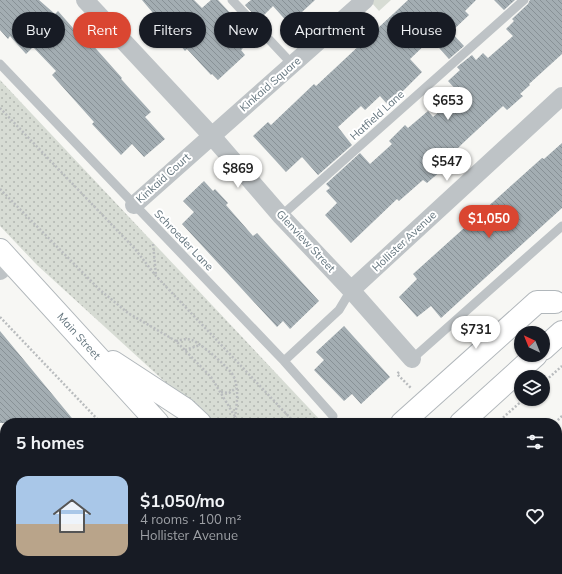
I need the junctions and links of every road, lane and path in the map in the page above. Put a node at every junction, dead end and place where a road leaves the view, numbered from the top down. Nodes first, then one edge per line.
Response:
1 (85, 0) edge
2 (232, 0) edge
3 (365, 0) edge
4 (524, 0) edge
5 (0, 64) edge
6 (292, 65) junction
7 (562, 96) edge
8 (0, 108) edge
9 (211, 135) junction
10 (0, 189) edge
11 (134, 205) junction
12 (281, 216) junction
13 (152, 224) junction
14 (562, 226) edge
15 (4, 261) edge
16 (156, 276) junction
17 (351, 290) junction
18 (559, 299) edge
19 (0, 317) edge
20 (562, 332) edge
21 (176, 341) junction
22 (550, 343) edge
23 (87, 344) junction
24 (200, 345) junction
25 (185, 350) junction
26 (412, 358) joint
27 (284, 361) junction
28 (528, 362) edge
29 (562, 366) edge
30 (550, 376) edge
31 (236, 388) junction
32 (220, 392) junction
33 (516, 406) edge
34 (333, 416) dead end
35 (235, 417) joint
36 (96, 418) edge
37 (154, 418) edge
38 (194, 418) edge
39 (290, 418) edge
40 (408, 418) edge
41 (425, 418) edge
42 (466, 418) edge
43 (503, 418) edge

1 - 9 street, Glenview Street
2 - 6 lane
3 - 6 street, Kinkaid Square
4 - 12 lane, Hatfield Lane
5 - 11 lane, Schroeder Lane
6 - 9 street, Kinkaid Square
7 - 17 street, Hollister Avenue
8 - 16 path
9 - 11 street, Kinkaid Court
9 - 12 street, Glenview Street
10 - 21 path
11 - 13 lane, Schroeder Lane
12 - 17 street, Glenview Street
13 - 16 path
13 - 27 lane, Schroeder Lane
14 - 26 lane
15 - 23 street, Main Street
16 - 39 path
17 - 26 street, Glenview Street
17 - 27 lane
18 - 40 street
18 - 41 street
19 - 36 path
20 - 22 street
21 - 24 path
21 - 25 path
23 - 37 street, Main Street
23 - 38 street
24 - 25 path
24 - 31 path
25 - 32 path
27 - 34 lane, Schroeder Lane
28 - 42 street
29 - 30 path
31 - 32 path
31 - 35 path
32 - 35 path
33 - 43 path

